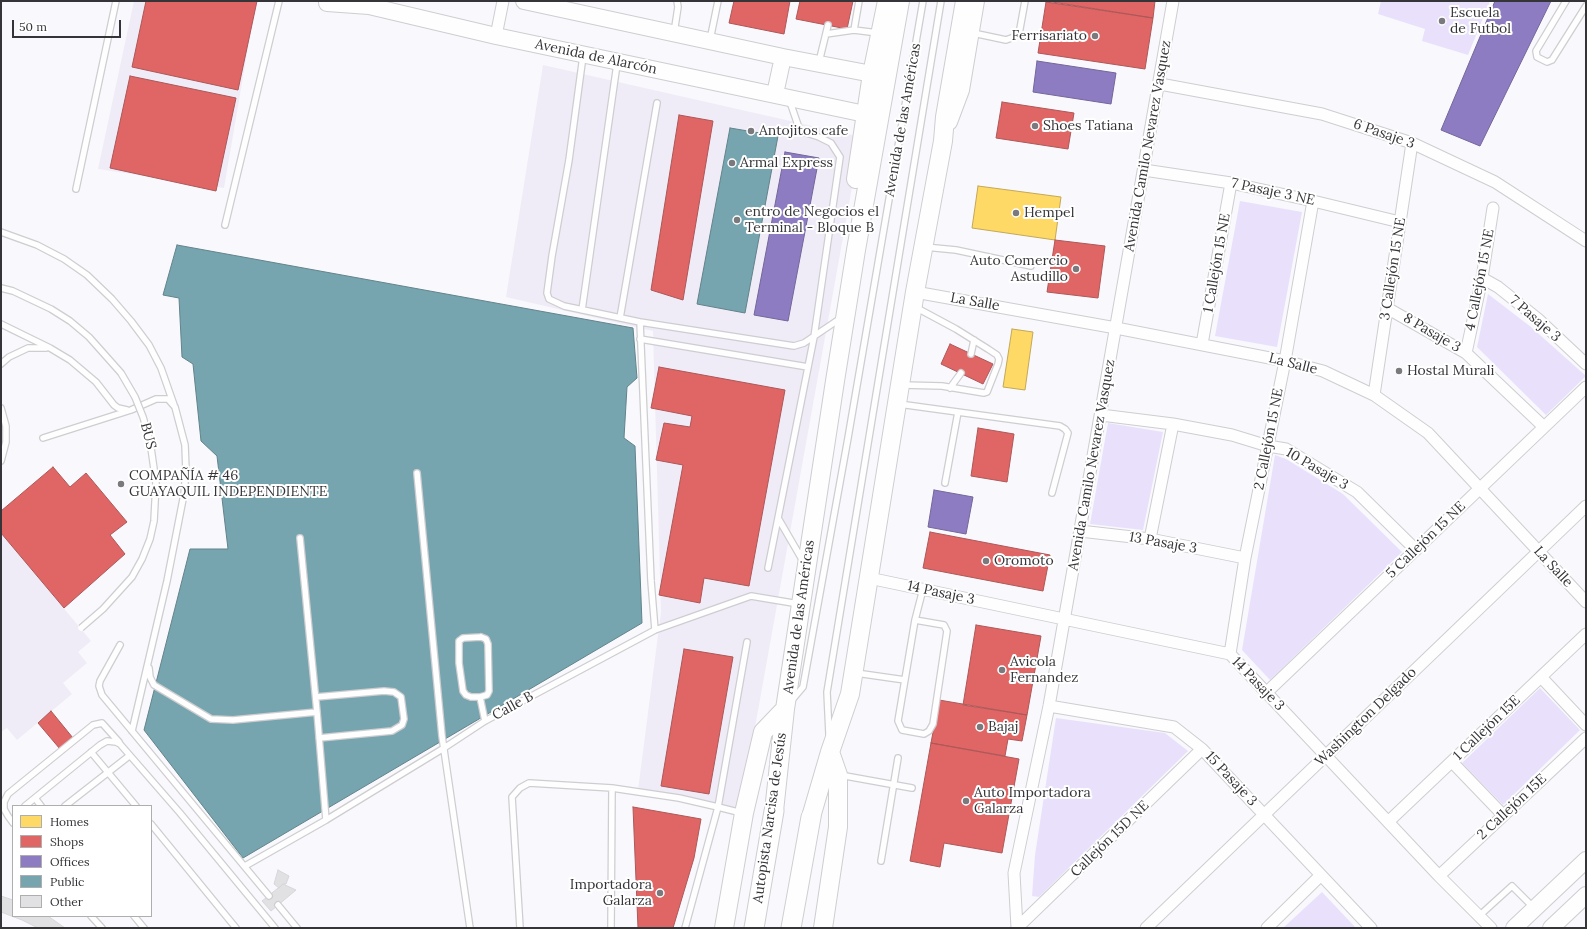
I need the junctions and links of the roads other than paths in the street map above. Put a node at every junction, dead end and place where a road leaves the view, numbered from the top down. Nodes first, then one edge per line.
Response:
1 (116, 1) edge
2 (279, 1) edge
3 (503, 1) edge
4 (524, 1) edge
5 (677, 1) edge
6 (718, 1) edge
7 (859, 1) edge
8 (887, 1) edge
9 (900, 1) edge
10 (923, 1) edge
11 (941, 1) edge
12 (965, 1) edge
13 (976, 1) edge
14 (1025, 1) edge
15 (1173, 1) edge
16 (1566, 1) edge
17 (325, 2) edge
18 (562, 5) edge
19 (1586, 6) edge
20 (828, 25) dead end
21 (854, 30) junction
22 (674, 33) junction
23 (882, 33) junction
24 (971, 33) junction
25 (826, 34) junction
26 (496, 36) junction
27 (710, 41) junction
28 (584, 54) junction
29 (783, 57) junction
30 (617, 61) junction
31 (819, 64) junction
32 (872, 74) junction
33 (1160, 84) junction
34 (782, 95) junction
35 (657, 103) dead end
36 (873, 112) junction
37 (943, 141) junction
38 (1412, 143) junction
39 (1144, 170) junction
40 (1231, 183) junction
41 (76, 189) dead end
42 (1313, 201) junction
43 (1493, 208) dead end
44 (1400, 222) junction
45 (225, 225) dead end
46 (1, 232) edge
47 (1586, 241) edge
48 (923, 247) junction
49 (1031, 266) dead end
50 (1482, 278) junction
51 (1, 288) edge
52 (914, 299) junction
53 (1387, 308) junction
54 (582, 310) junction
55 (846, 314) junction
56 (620, 318) junction
57 (640, 322) junction
58 (1, 324) edge
59 (1116, 328) junction
60 (814, 337) junction
61 (640, 339) junction
62 (974, 340) junction
63 (1202, 344) junction
64 (50, 348) junction
65 (1466, 353) junction
66 (970, 354) dead end
67 (1285, 361) junction
68 (1, 364) edge
69 (1586, 364) edge
70 (808, 367) junction
71 (961, 373) dead end
72 (900, 385) junction
73 (1586, 387) edge
74 (950, 388) junction
75 (1374, 395) junction
76 (897, 404) junction
77 (175, 407) junction
78 (1, 408) edge
79 (131, 410) junction
80 (958, 412) junction
81 (1101, 415) junction
82 (1173, 424) junction
83 (1544, 427) junction
84 (43, 438) dead end
85 (1268, 446) junction
86 (1, 461) edge
87 (417, 473) dead end
88 (945, 482) dead end
89 (1479, 489) junction
90 (1052, 493) dead end
91 (1586, 506) edge
92 (778, 518) junction
93 (1080, 531) junction
94 (300, 538) dead end
95 (1150, 539) junction
96 (1416, 550) junction
97 (1538, 552) junction
98 (1245, 558) junction
99 (806, 567) junction
100 (768, 568) dead end
101 (869, 578) junction
102 (923, 589) junction
103 (1586, 602) edge
104 (800, 604) junction
105 (1064, 619) junction
106 (915, 620) junction
107 (81, 628) dead end
108 (655, 630) junction
109 (1586, 634) edge
110 (747, 642) dead end
111 (120, 645) dead end
112 (1230, 654) junction
113 (148, 664) junction
114 (854, 673) junction
115 (1541, 677) junction
116 (905, 680) junction
117 (1266, 693) junction
118 (480, 697) junction
119 (316, 698) junction
120 (1049, 706) junction
121 (785, 709) junction
122 (317, 712) junction
123 (485, 721) junction
124 (1586, 724) edge
125 (132, 731) junction
126 (319, 738) junction
127 (1586, 738) edge
128 (120, 744) junction
129 (444, 748) junction
130 (1202, 748) junction
131 (92, 752) junction
132 (830, 752) junction
133 (130, 756) junction
134 (1326, 756) junction
135 (898, 758) dead end
136 (1452, 762) junction
137 (108, 772) junction
138 (838, 775) junction
139 (894, 784) junction
140 (612, 788) junction
141 (912, 788) dead end
142 (35, 798) junction
143 (26, 805) edge
144 (41, 805) edge
145 (66, 805) edge
146 (135, 805) edge
147 (718, 807) junction
148 (774, 811) joint
149 (744, 813) junction
150 (1264, 815) junction
151 (1503, 815) junction
152 (811, 817) joint
153 (326, 820) junction
154 (12, 822) edge
155 (1388, 822) junction
156 (152, 825) edge
157 (881, 860) dead end
158 (1586, 860) edge
159 (245, 866) junction
160 (1320, 875) junction
161 (1439, 876) junction
162 (1586, 895) edge
163 (269, 896) dead end
164 (278, 905) dead end
165 (1535, 908) junction
166 (1479, 916) junction
167 (92, 917) edge
168 (135, 917) edge
169 (1554, 927) edge
170 (102, 928) edge
171 (144, 928) edge
172 (236, 928) edge
173 (275, 928) edge
174 (297, 928) edge
175 (470, 928) edge
176 (520, 928) edge
177 (611, 928) edge
178 (685, 928) edge
179 (724, 928) edge
180 (754, 928) edge
181 (791, 928) edge
182 (823, 928) edge
183 (1017, 928) edge
184 (1146, 928) edge
185 (1267, 928) edge
186 (1371, 928) edge
187 (1491, 928) edge
188 (1514, 928) edge

1 - 41 lane
2 - 45 lane
3 - 26 street
4 - 18 main road
5 - 22 lane
6 - 27 lane
7 - 21 lane
8 - 23 main road
9 - 36 main road, Avenida de las Américas
10 - 121 lane, Avenida de las Américas
11 - 132 lane, Avenida de las Américas
12 - 37 main road
13 - 24 main road
14 - 24 lane
15 - 33 street, Avenida Camilo Nevarez Vasquez
16 - 19 lane
17 - 26 main road, Avenida de Alarcón
18 - 22 main road
20 - 25 lane
21 - 23 lane
21 - 25 lane
22 - 27 main road
23 - 32 main road
24 - 37 main road
25 - 31 lane
26 - 28 main road, Avenida de Alarcón
27 - 29 main road
28 - 30 main road, Avenida de Alarcón
28 - 54 lane
29 - 31 main road
29 - 34 main road
30 - 34 main road, Avenida de Alarcón
30 - 54 lane
31 - 32 main road
32 - 36 main road
33 - 38 street, 6 Pasaje 3
33 - 39 street, Avenida Camilo Nevarez Vasquez
34 - 36 main road, Avenida de Alarcón
34 - 60 lane
35 - 56 lane
36 - 55 main road, Avenida de las Américas
37 - 48 main road
38 - 44 street, 3 Callejón 15 NE
38 - 47 street, 6 Pasaje 3
39 - 40 street, 7 Pasaje 3 NE
39 - 59 street, Avenida Camilo Nevarez Vasquez
40 - 42 street, 7 Pasaje 3 NE
40 - 63 street, 1 Callejón 15 NE
42 - 44 street, 7 Pasaje 3 NE
42 - 67 street, 2 Callejón 15 NE
43 - 50 street, 4 Callejón 15 NE
44 - 53 street, 3 Callejón 15 NE
46 - 77 lane
48 - 49 lane
48 - 52 main road
50 - 65 street, 4 Callejón 15 NE
50 - 69 street, 7 Pasaje 3
51 - 107 lane, BUS, bridge
52 - 59 street, La Salle
52 - 62 lane
52 - 72 main road
53 - 65 street, 8 Pasaje 3
53 - 75 street, 3 Callejón 15 NE
54 - 56 lane
55 - 60 lane
55 - 99 main road, Avenida de las Américas
56 - 57 lane
57 - 60 lane
57 - 61 lane
58 - 64 lane
59 - 63 street, La Salle
59 - 81 street, Avenida Camilo Nevarez Vasquez
60 - 70 lane
61 - 70 lane
61 - 108 lane
62 - 66 lane
62 - 74 lane
63 - 67 street, La Salle
64 - 68 lane
64 - 79 lane
65 - 83 street, 8 Pasaje 3
67 - 75 street, La Salle
67 - 85 street, 2 Callejón 15 NE
70 - 92 lane
71 - 74 lane
72 - 74 lane
72 - 76 main road
73 - 83 street, 5 Callejón 15 NE
75 - 89 street, La Salle
76 - 80 lane
76 - 101 main road
77 - 79 lane
77 - 113 lane
78 - 86 lane
79 - 84 lane
80 - 88 lane
80 - 90 lane
81 - 82 street, 10 Pasaje 3
81 - 93 street, Avenida Camilo Nevarez Vasquez
82 - 85 street, 10 Pasaje 3
82 - 95 street
83 - 89 street, 5 Callejón 15 NE
85 - 96 street, 10 Pasaje 3
85 - 98 street, 2 Callejón 15 NE
87 - 129 lane
89 - 96 street, 5 Callejón 15 NE
89 - 97 street, La Salle
91 - 97 street, Washington Delgado
92 - 99 lane
92 - 100 lane
93 - 95 street, 13 Pasaje 3
93 - 105 street, Avenida Camilo Nevarez Vasquez
94 - 119 lane
95 - 98 street, 13 Pasaje 3
96 - 117 street, 5 Callejón 15 NE
97 - 103 street, La Salle
97 - 134 street, Washington Delgado
98 - 112 street, 2 Callejón 15 NE
99 - 104 main road, Avenida de las Américas
101 - 102 street, 14 Pasaje 3
101 - 114 main road
102 - 105 street, 14 Pasaje 3
102 - 106 lane
104 - 108 lane, Calle B
104 - 121 main road, Avenida de las Américas
105 - 112 street, 14 Pasaje 3
105 - 120 street, Avenida Camilo Nevarez Vasquez
106 - 116 lane
106 - 116 lane
108 - 123 lane, Calle B
109 - 115 street, 1 Callejón 15E
110 - 147 lane
111 - 125 lane
112 - 117 street, 14 Pasaje 3
113 - 122 lane
113 - 125 lane
114 - 116 lane
114 - 132 main road
115 - 124 street
115 - 136 street, 1 Callejón 15E
117 - 134 street, 14 Pasaje 3
118 - 118 lane
118 - 123 lane
119 - 122 lane
119 - 126 lane
120 - 130 street, 15 Pasaje 3
120 - 183 street, Avenida Camilo Nevarez Vasquez
121 - 148 main road, Autopista Narcisa de Jesús
121 - 149 main road
122 - 126 lane
123 - 129 lane, Calle B
125 - 159 lane
126 - 153 lane
127 - 151 street, 2 Callejón 15E
128 - 131 lane
128 - 133 lane
128 - 154 lane
129 - 153 lane, Calle B
129 - 175 lane
130 - 150 street, 15 Pasaje 3
130 - 183 street, Callejón 15D NE
131 - 137 lane
131 - 142 lane
132 - 138 main road
132 - 152 main road
133 - 137 lane
133 - 173 lane
134 - 150 street, Washington Delgado
134 - 155 street, 14 Pasaje 3
135 - 139 lane
136 - 151 street
136 - 155 street, 1 Callejón 15E
137 - 145 lane
137 - 146 lane
138 - 139 lane
138 - 182 main road
139 - 141 lane
139 - 157 lane
140 - 147 lane
140 - 176 lane
140 - 177 lane
142 - 143 lane
142 - 144 lane
147 - 149 lane
147 - 178 lane
148 - 180 highway, Autopista Narcisa de Jesús
149 - 179 main road
150 - 160 street, 15 Pasaje 3
150 - 184 street, Washington Delgado
151 - 161 street, 2 Callejón 15E
152 - 181 highway
153 - 159 lane, Calle B
155 - 161 street, 14 Pasaje 3
156 - 172 lane
158 - 165 main road
159 - 163 lane
160 - 185 street
160 - 186 street, 15 Pasaje 3
161 - 166 street, 14 Pasaje 3
162 - 169 main road
164 - 174 lane
165 - 166 lane
165 - 188 main road
166 - 187 street, 14 Pasaje 3
167 - 170 lane
168 - 171 lane

